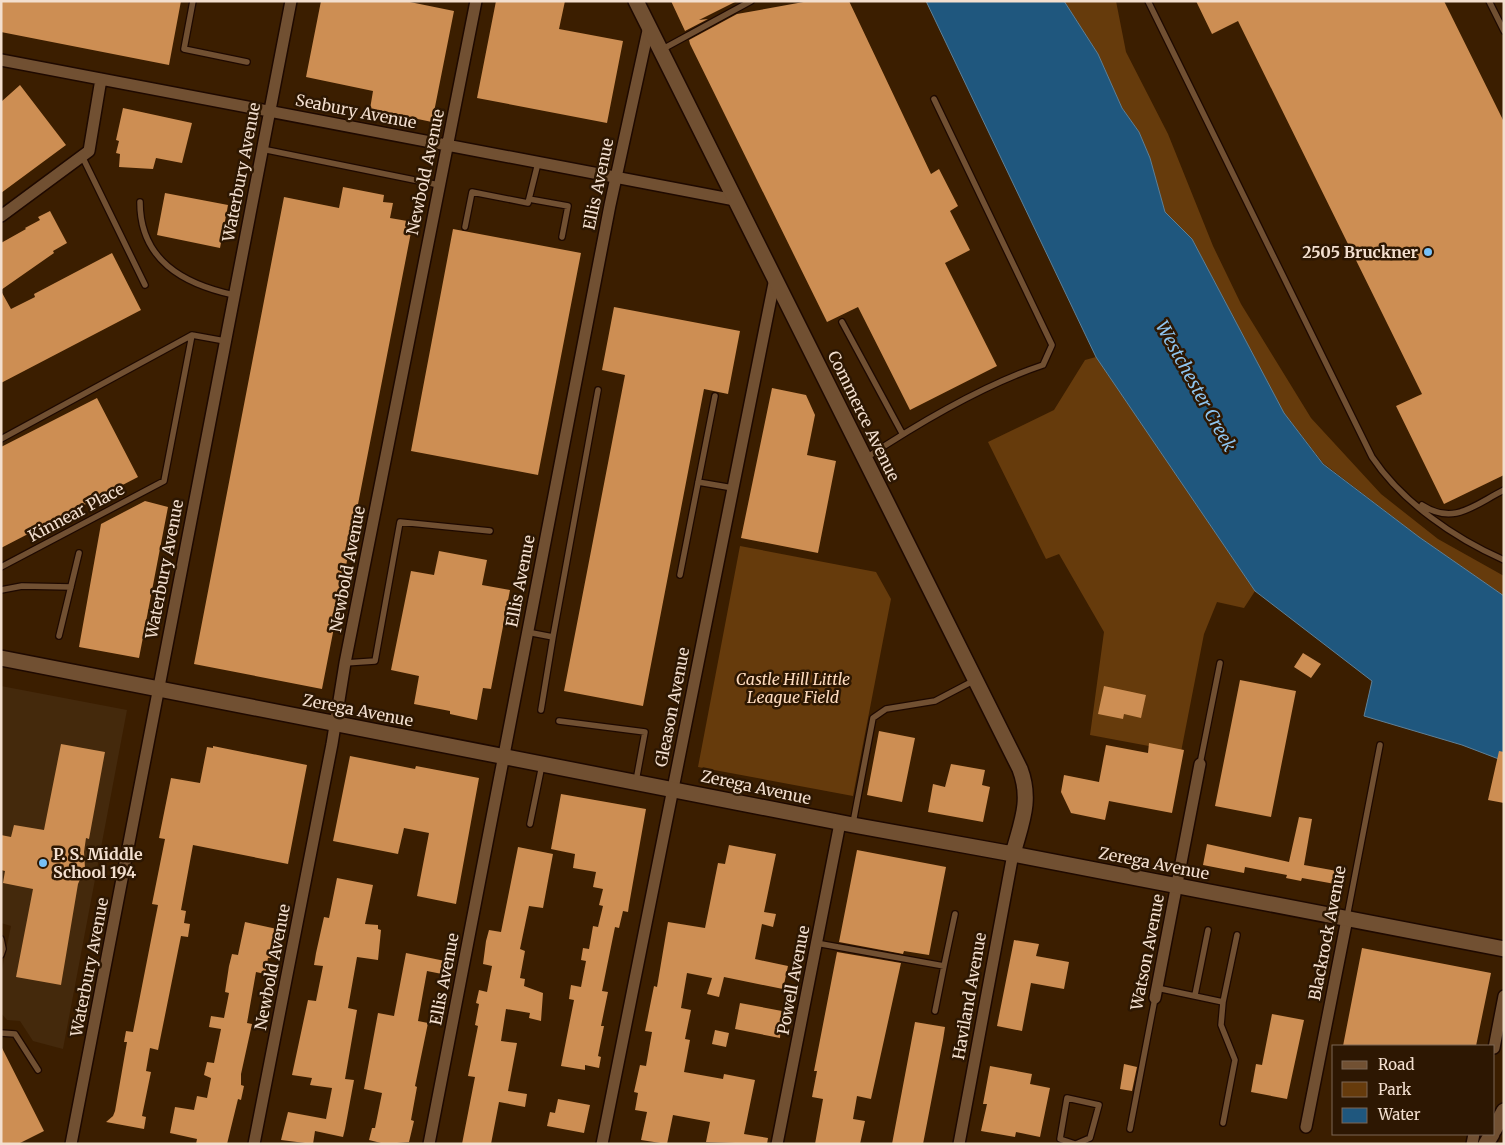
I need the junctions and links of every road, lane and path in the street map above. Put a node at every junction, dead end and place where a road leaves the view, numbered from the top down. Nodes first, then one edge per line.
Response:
1 (193, 1) edge
2 (291, 1) edge
3 (476, 1) edge
4 (636, 1) edge
5 (751, 1) edge
6 (1149, 1) edge
7 (1489, 1) edge
8 (649, 26) junction
9 (1504, 31) edge
10 (661, 50) junction
11 (1, 60) edge
12 (247, 62) dead end
13 (101, 80) junction
14 (934, 99) dead end
15 (270, 111) junction
16 (448, 145) junction
17 (262, 149) junction
18 (82, 156) junction
19 (538, 162) junction
20 (616, 178) junction
21 (439, 185) junction
22 (529, 199) junction
23 (735, 200) junction
24 (140, 202) dead end
25 (1, 216) edge
26 (465, 227) dead end
27 (562, 237) dead end
28 (775, 278) junction
29 (145, 285) dead end
30 (234, 295) junction
31 (842, 322) dead end
32 (192, 335) junction
33 (225, 341) junction
34 (598, 390) dead end
35 (715, 396) dead end
36 (902, 433) junction
37 (1, 439) edge
38 (866, 458) junction
39 (698, 482) junction
40 (733, 488) junction
41 (1504, 490) edge
42 (490, 531) dead end
43 (79, 553) dead end
44 (1504, 560) edge
45 (1, 567) edge
46 (680, 575) dead end
47 (71, 587) junction
48 (1, 590) edge
49 (527, 632) junction
50 (59, 636) dead end
51 (553, 637) junction
52 (1, 658) edge
53 (345, 663) junction
54 (1220, 663) dead end
55 (976, 680) junction
56 (158, 689) junction
57 (541, 710) dead end
58 (559, 721) dead end
59 (335, 723) junction
60 (1380, 745) dead end
61 (503, 756) junction
62 (542, 763) junction
63 (1200, 764) joint
64 (636, 781) junction
65 (672, 788) junction
66 (530, 824) dead end
67 (846, 824) junction
68 (1013, 854) junction
69 (1177, 885) junction
70 (955, 914) dead end
71 (1347, 919) junction
72 (1208, 930) dead end
73 (1237, 934) dead end
74 (1, 939) edge
75 (816, 943) junction
76 (1504, 949) edge
77 (1, 955) edge
78 (944, 966) junction
79 (1156, 993) junction
80 (1194, 995) junction
81 (1504, 996) edge
82 (1223, 1002) junction
83 (935, 1011) dead end
84 (1, 1033) edge
85 (1495, 1045) edge
86 (38, 1070) dead end
87 (1504, 1110) edge
88 (1223, 1122) dead end
89 (1306, 1128) dead end
90 (1495, 1128) edge
91 (1130, 1129) dead end
92 (71, 1144) edge
93 (254, 1144) edge
94 (429, 1144) edge
95 (602, 1144) edge
96 (778, 1144) edge
97 (959, 1144) edge
98 (1076, 1144) edge

1 - 12 lane
2 - 15 street, Waterbury Avenue
3 - 16 street, Newbold Avenue
4 - 8 main road, Commerce Avenue
5 - 10 lane
6 - 41 lane
6 - 44 lane
7 - 9 lane
8 - 10 main road, Commerce Avenue
8 - 20 street, Ellis Avenue
10 - 23 main road, Commerce Avenue
11 - 13 street, Seabury Avenue
13 - 15 street, Seabury Avenue
13 - 18 street
14 - 36 lane
15 - 16 street, Seabury Avenue
15 - 17 street, Waterbury Avenue
16 - 19 street, Seabury Avenue
16 - 21 street, Newbold Avenue
17 - 21 lane
17 - 30 street, Waterbury Avenue
18 - 25 street
18 - 29 lane
19 - 20 street, Seabury Avenue
19 - 22 lane
20 - 23 street, Seabury Avenue
20 - 49 street, Ellis Avenue
21 - 53 street, Newbold Avenue
22 - 26 lane
22 - 27 lane
23 - 28 main road, Commerce Avenue
24 - 30 lane
28 - 38 main road, Commerce Avenue
28 - 40 street, Gleason Avenue
30 - 33 street, Waterbury Avenue
31 - 36 lane
32 - 33 lane
32 - 37 lane
32 - 45 lane, Kinnear Place
33 - 56 street, Waterbury Avenue
34 - 51 lane
35 - 39 lane
36 - 38 lane
38 - 55 main road, Commerce Avenue
39 - 40 lane
39 - 46 lane
40 - 65 street, Gleason Avenue
42 - 53 lane
43 - 47 lane
47 - 48 lane
47 - 50 lane
49 - 51 lane
49 - 61 street, Ellis Avenue
51 - 57 lane
52 - 56 main road, Zerega Avenue
53 - 59 street, Newbold Avenue
54 - 63 lane, Watson Avenue
55 - 67 lane
55 - 68 main road, Commerce Avenue
56 - 59 main road, Zerega Avenue
56 - 92 street, Waterbury Avenue
58 - 64 lane
59 - 61 main road, Zerega Avenue
59 - 93 street, Newbold Avenue
60 - 71 lane, Blackrock Avenue
61 - 62 main road, Zerega Avenue
61 - 94 street, Ellis Avenue
62 - 64 main road, Zerega Avenue
62 - 66 lane
63 - 69 street, Watson Avenue
64 - 65 main road, Zerega Avenue
65 - 67 main road, Zerega Avenue
65 - 95 street, Gleason Avenue
67 - 68 main road, Zerega Avenue
67 - 75 street, Powell Avenue
68 - 69 main road, Zerega Avenue
68 - 97 street, Haviland Avenue
69 - 71 main road, Zerega Avenue
69 - 79 street, Watson Avenue
70 - 78 lane
71 - 76 main road, Zerega Avenue
71 - 89 street, Blackrock Avenue
72 - 80 lane
73 - 82 lane
74 - 77 lane
75 - 78 lane
75 - 96 street, Powell Avenue
78 - 83 lane
79 - 80 lane
79 - 91 lane, Watson Avenue
80 - 82 lane
81 - 85 street
82 - 88 lane
84 - 86 lane
87 - 90 main road
98 - 98 lane

